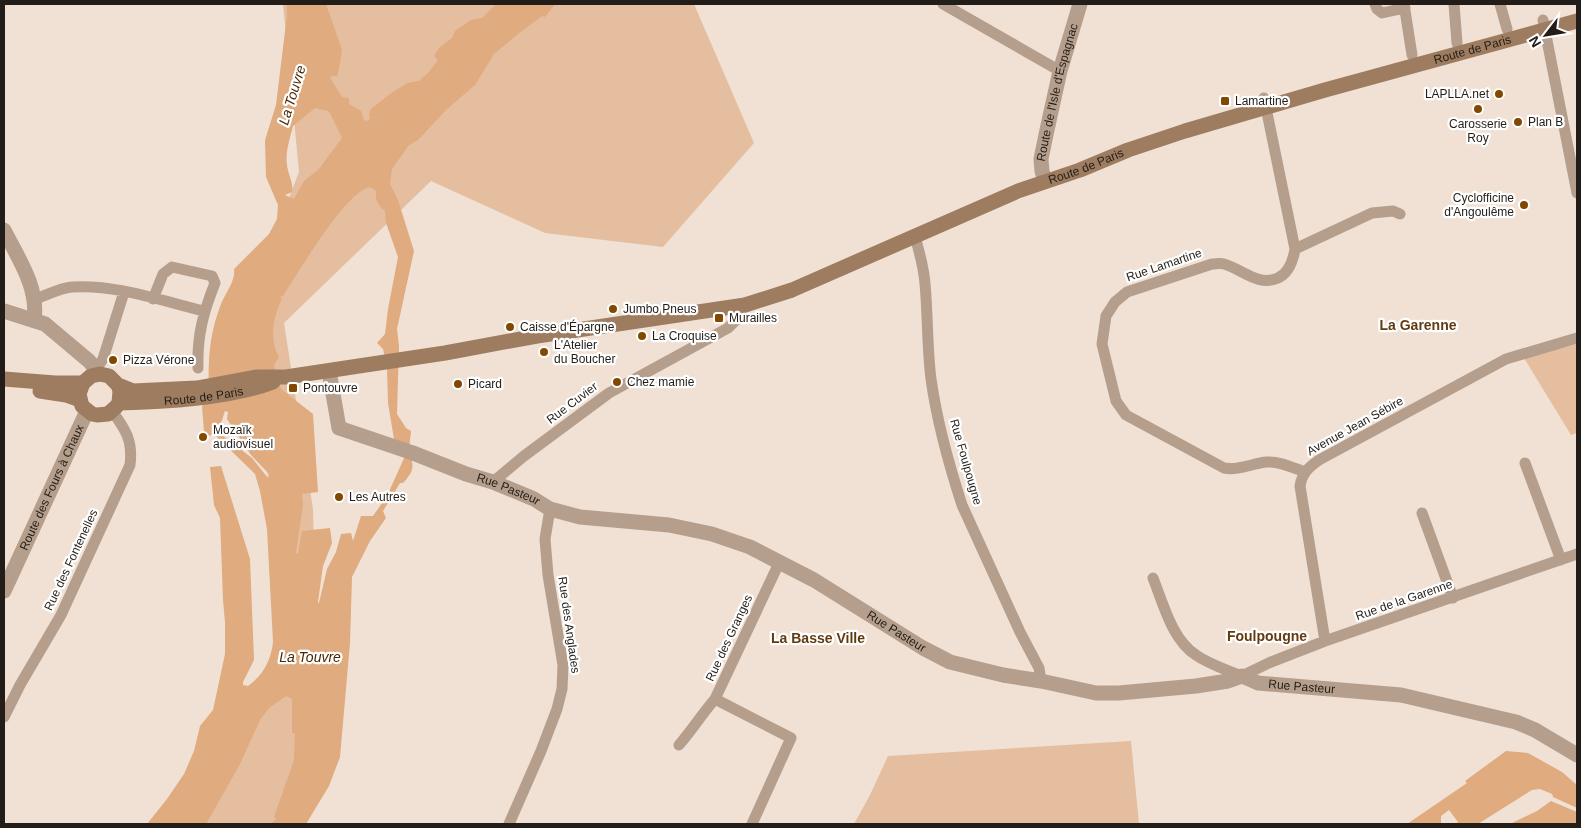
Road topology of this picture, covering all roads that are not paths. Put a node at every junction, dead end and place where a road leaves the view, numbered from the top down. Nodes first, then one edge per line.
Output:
1 (943, 4) edge
2 (1080, 4) edge
3 (1375, 4) edge
4 (1454, 4) edge
5 (1500, 4) edge
6 (1405, 6) edge
7 (1577, 10) edge
8 (1577, 21) edge
9 (1544, 25) junction
10 (1507, 29) junction
11 (1457, 43) junction
12 (1412, 55) junction
13 (1060, 71) junction
14 (1266, 103) junction
15 (1045, 181) junction
16 (1577, 193) edge
17 (1400, 214) dead end
18 (4, 230) edge
19 (915, 236) junction
20 (1295, 249) junction
21 (124, 292) junction
22 (35, 299) junction
23 (153, 299) junction
24 (745, 305) junction
25 (4, 311) edge
26 (204, 311) junction
27 (34, 320) junction
28 (1577, 338) edge
29 (198, 368) dead end
30 (99, 371) junction
31 (329, 371) junction
32 (4, 379) edge
33 (82, 383) junction
34 (118, 385) junction
35 (4, 388) edge
36 (198, 392) junction
37 (83, 406) junction
38 (116, 407) junction
39 (1525, 463) dead end
40 (1305, 472) junction
41 (493, 482) junction
42 (550, 509) junction
43 (1422, 513) dead end
44 (1577, 554) edge
45 (1561, 560) junction
46 (780, 561) junction
47 (1154, 578) dead end
48 (4, 591) edge
49 (1453, 598) junction
50 (1325, 641) junction
51 (1213, 664) junction
52 (1242, 676) junction
53 (1041, 681) junction
54 (1214, 683) junction
55 (715, 699) junction
56 (4, 716) edge
57 (679, 745) dead end
58 (1577, 755) edge
59 (509, 824) edge
60 (752, 824) edge

1 - 13 street
2 - 13 street, Route de l'Isle d'Espagnac
3 - 6 street
4 - 11 street
5 - 10 street
6 - 12 street
7 - 9 main road, Route de Paris
8 - 9 main road, Route de Paris
9 - 10 main road, Route de Paris
9 - 14 main road, Route de Paris
9 - 16 street
10 - 11 main road, Route de Paris
11 - 12 main road, Route de Paris
12 - 14 main road, Route de Paris
13 - 15 street, Route de l'Isle d'Espagnac
14 - 15 main road, Route de Paris
14 - 20 street
15 - 19 main road, Route de Paris
17 - 20 street
18 - 22 street
19 - 24 main road, Route de Paris
19 - 53 street, Rue Foulpougne
20 - 40 street, Rue Lamartine
21 - 22 street
21 - 23 street
21 - 30 street
22 - 27 street
23 - 26 street
23 - 26 street
24 - 31 main road, Route de Paris
24 - 41 street, Rue Cuvier
25 - 27 street
26 - 29 street
27 - 30 street
28 - 40 street, Avenue Jean Sébire
30 - 33 main road
30 - 34 main road
31 - 36 main road, Route de Paris
31 - 41 street, Rue Pasteur
32 - 33 main road
33 - 37 main road
34 - 36 main road
34 - 38 main road
35 - 37 main road
36 - 38 main road, Route de Paris
37 - 38 main road
37 - 48 street, Route des Fours à Chaux
38 - 56 street, Rue des Fontenelles
39 - 45 street
40 - 50 street, Avenue Jean Sébire
41 - 42 street, Rue Pasteur
42 - 46 street, Rue Pasteur
42 - 59 street, Rue des Anglades
43 - 49 street
44 - 45 street, Rue de la Garenne
45 - 49 street, Rue de la Garenne
46 - 53 street, Rue Pasteur
46 - 55 street, Rue des Granges
47 - 51 street
49 - 50 street, Rue de la Garenne
50 - 52 street, Rue de la Garenne
51 - 52 street
51 - 54 street
52 - 54 street, Rue Pasteur
52 - 58 street, Rue Pasteur
53 - 54 street, Rue Pasteur
55 - 57 street
55 - 60 street, Rue des Granges

